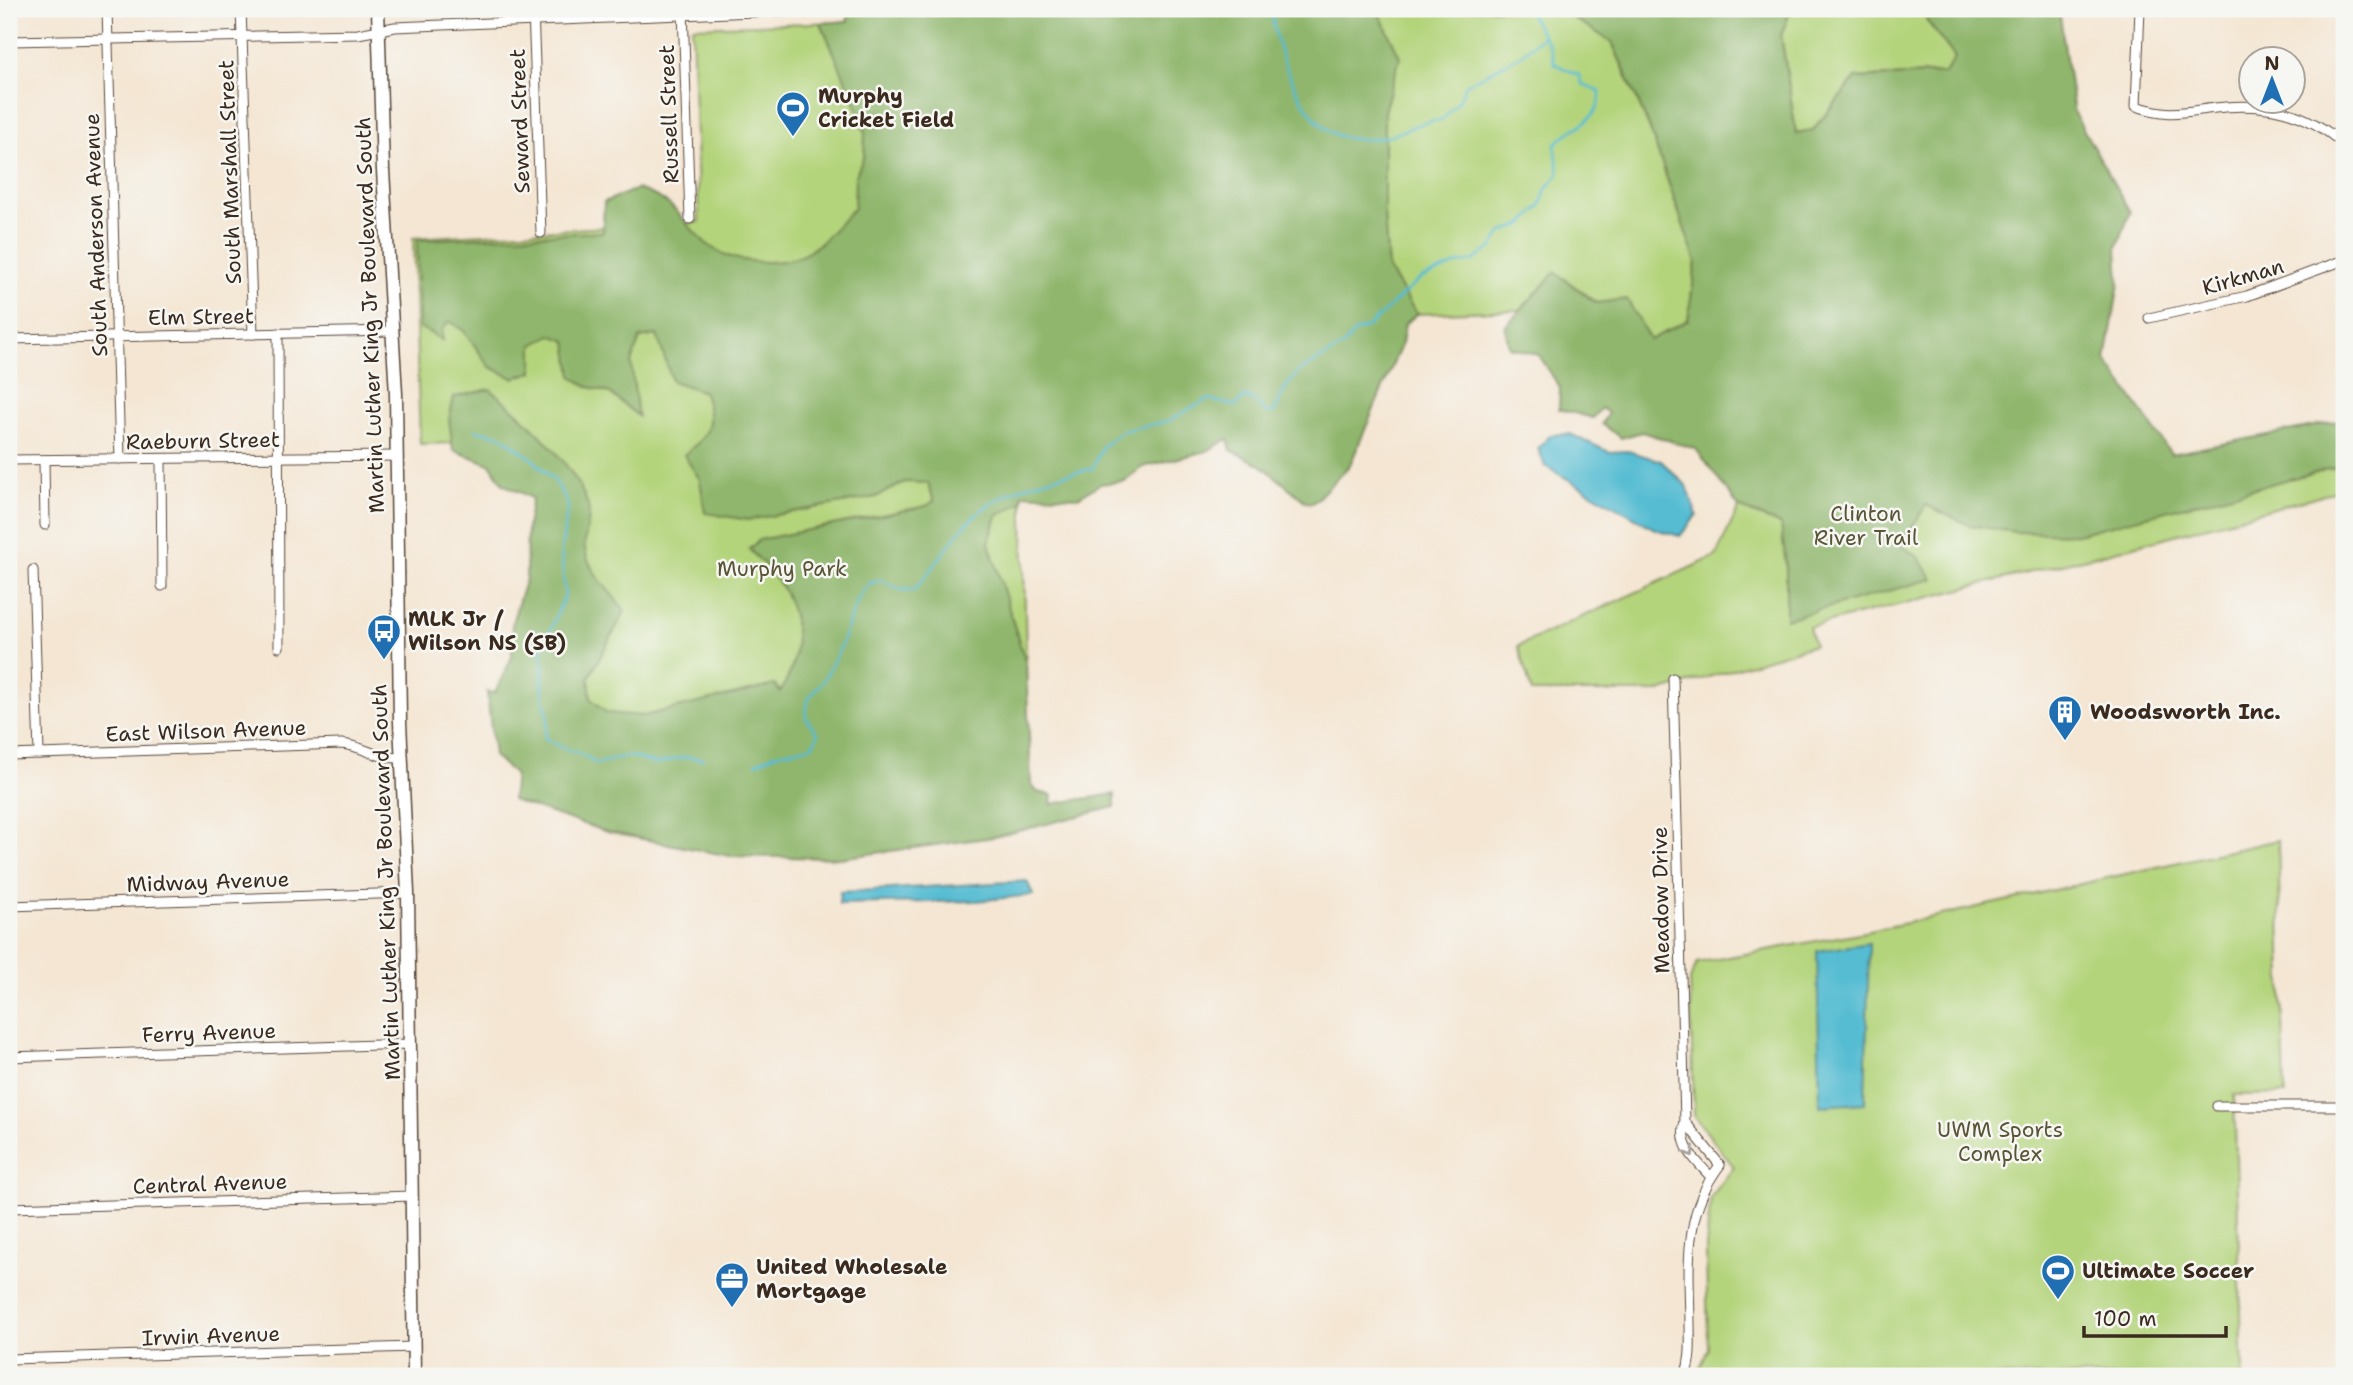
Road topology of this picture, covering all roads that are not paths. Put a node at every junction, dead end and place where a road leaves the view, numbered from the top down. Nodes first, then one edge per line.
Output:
1 (107, 9) edge
2 (242, 9) edge
3 (378, 9) edge
4 (533, 9) edge
5 (824, 9) edge
6 (2140, 9) edge
7 (683, 13) edge
8 (534, 22) junction
9 (379, 30) junction
10 (242, 36) junction
11 (108, 39) junction
12 (9, 41) edge
13 (2344, 145) edge
14 (690, 219) dead end
15 (541, 233) dead end
16 (2344, 260) edge
17 (2149, 317) dead end
18 (393, 331) junction
19 (278, 333) junction
20 (253, 334) junction
21 (117, 337) junction
22 (9, 339) edge
23 (397, 456) junction
24 (278, 458) junction
25 (120, 459) junction
26 (161, 459) junction
27 (9, 460) edge
28 (44, 460) junction
29 (45, 525) dead end
30 (33, 570) dead end
31 (162, 586) dead end
32 (279, 647) dead end
33 (1673, 678) dead end
34 (39, 754) junction
35 (9, 755) edge
36 (401, 758) junction
37 (408, 893) junction
38 (9, 906) edge
39 (410, 1044) junction
40 (9, 1057) edge
41 (2344, 1106) edge
42 (2217, 1107) dead end
43 (1685, 1122) junction
44 (1711, 1177) junction
45 (412, 1196) junction
46 (9, 1208) edge
47 (414, 1347) junction
48 (9, 1359) edge
49 (414, 1376) edge
50 (1685, 1376) edge

1 - 11 street, South Anderson Avenue
2 - 10 street, South Marshall Street
3 - 9 main road, Martin Luther King Jr Boulevard South
4 - 8 street, Seward Street
5 - 7 street
6 - 13 street
7 - 8 street
7 - 14 street, Russell Street
8 - 9 street
8 - 15 street, Seward Street
9 - 10 street
9 - 18 main road, Martin Luther King Jr Boulevard South
10 - 11 street
10 - 20 street, South Marshall Street
11 - 12 street
11 - 21 street, South Anderson Avenue
16 - 17 street, Kirkman
18 - 19 street, Elm Street
18 - 23 main road, Martin Luther King Jr Boulevard South
19 - 20 street, Elm Street
19 - 24 street
20 - 21 street, Elm Street
21 - 22 street, Elm Street
21 - 25 street, South Anderson Avenue
23 - 24 street, Raeburn Street
23 - 36 main road, Martin Luther King Jr Boulevard South
24 - 26 street, Raeburn Street
24 - 32 street
25 - 26 street, Raeburn Street
25 - 28 street, Raeburn Street
26 - 31 street
27 - 28 street, Raeburn Street
28 - 29 street
30 - 34 street
33 - 43 street, Meadow Drive
34 - 35 street, East Wilson Avenue
34 - 36 street, East Wilson Avenue
36 - 37 main road, Martin Luther King Jr Boulevard South
37 - 38 street, Midway Avenue
37 - 39 main road, Martin Luther King Jr Boulevard South
39 - 40 street, Ferry Avenue
39 - 45 main road, Martin Luther King Jr Boulevard South
41 - 42 street
43 -> 44 street, Meadow Drive
43 - 44 street
44 - 50 street
45 - 46 street, Central Avenue
45 - 47 main road, Martin Luther King Jr Boulevard South
47 - 48 street, Irwin Avenue
47 - 49 main road, Martin Luther King Jr Boulevard South

